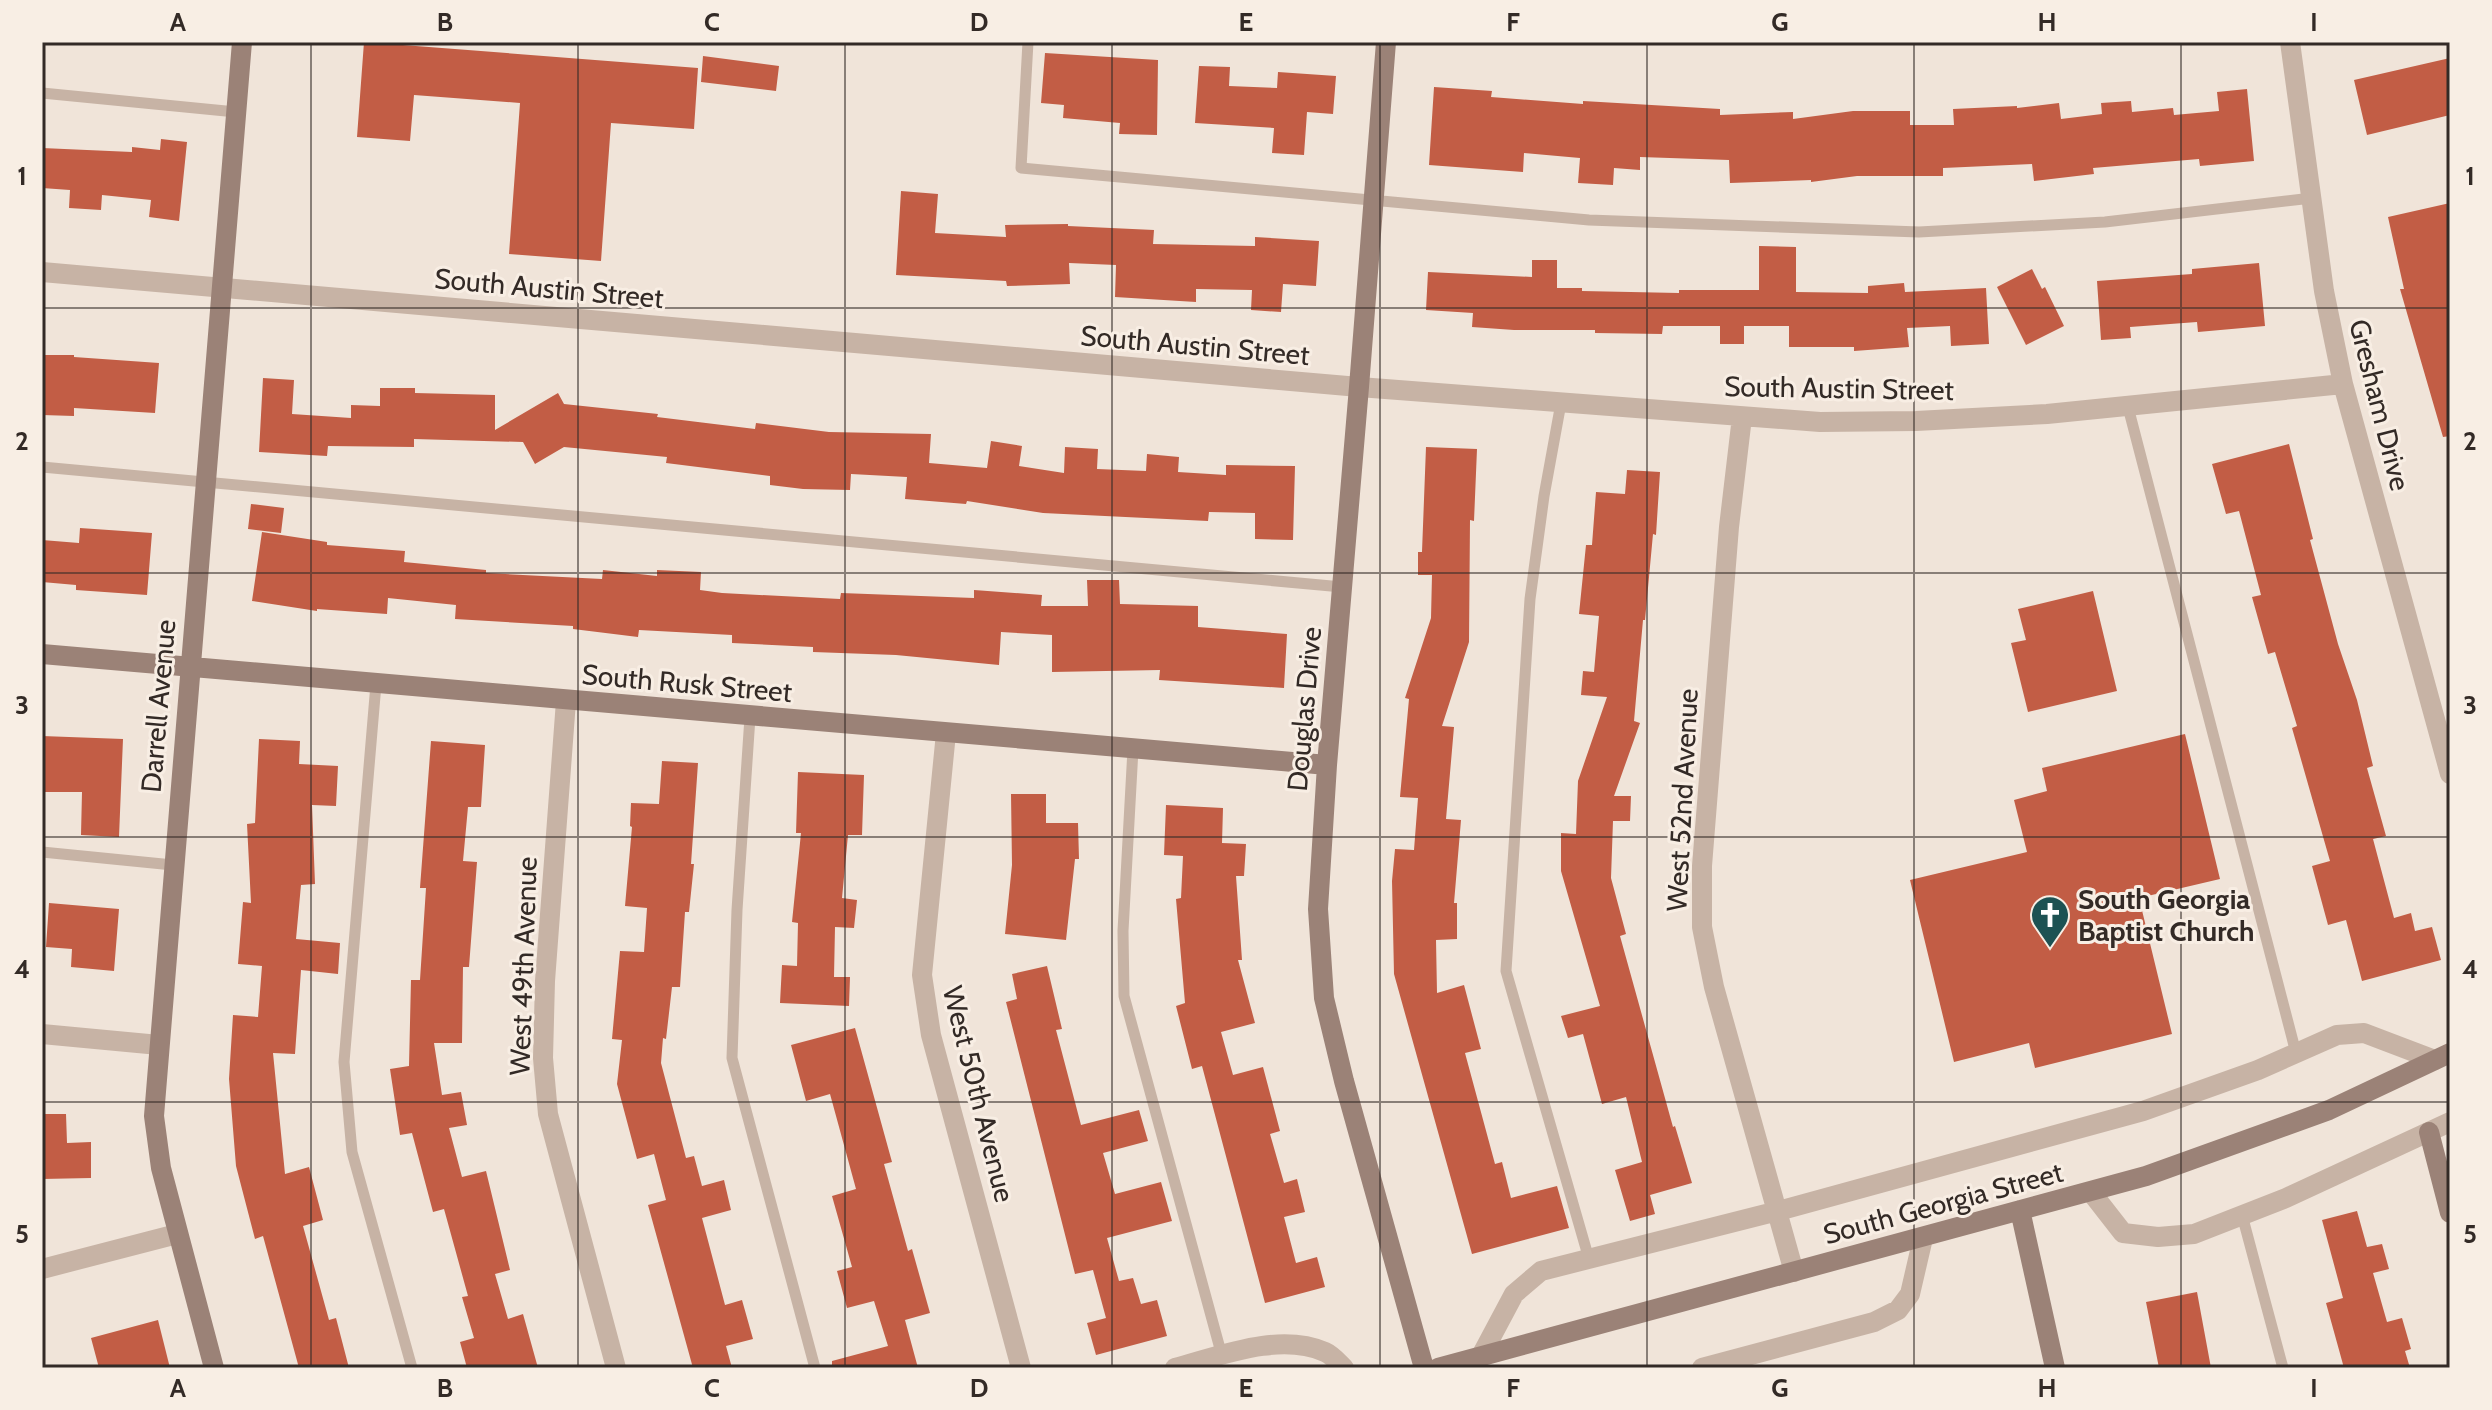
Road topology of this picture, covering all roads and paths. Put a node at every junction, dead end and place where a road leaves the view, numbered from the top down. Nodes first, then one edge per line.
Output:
1 (242, 42) edge
2 (1028, 42) edge
3 (1386, 42) edge
4 (2290, 42) edge
5 (42, 93) edge
6 (236, 112) junction
7 (2312, 198) junction
8 (1374, 202) junction
9 (42, 272) edge
10 (222, 287) junction
11 (2343, 384) junction
12 (1359, 387) junction
13 (1561, 403) junction
14 (2128, 407) junction
15 (1742, 417) junction
16 (42, 467) edge
17 (205, 481) junction
18 (1342, 587) junction
19 (42, 654) edge
20 (189, 666) junction
21 (376, 684) junction
22 (566, 701) junction
23 (750, 717) junction
24 (946, 733) junction
25 (1133, 749) junction
26 (1327, 765) junction
27 (2450, 774) edge
28 (42, 852) edge
29 (173, 865) junction
30 (42, 1034) edge
31 (159, 1045) junction
32 (2296, 1053) junction
33 (2443, 1057) edge
34 (2450, 1122) edge
35 (2429, 1132) junction
36 (2091, 1192) junction
37 (2020, 1210) junction
38 (1778, 1211) junction
39 (2450, 1213) edge
40 (2242, 1215) junction
41 (177, 1234) junction
42 (1923, 1238) junction
43 (1589, 1259) junction
44 (42, 1269) edge
45 (1794, 1272) junction
46 (1222, 1356) junction
47 (1481, 1356) junction
48 (214, 1368) edge
49 (412, 1368) edge
50 (616, 1368) edge
51 (815, 1368) edge
52 (1021, 1368) edge
53 (1175, 1368) edge
54 (1344, 1368) edge
55 (1424, 1368) edge
56 (1438, 1368) edge
57 (1702, 1368) edge
58 (2055, 1368) edge
59 (2283, 1368) edge

1 - 6 street, Darrell Avenue
2 - 8 lane
3 - 8 street, Douglas Drive
4 - 7 street, Gresham Drive
5 - 6 lane
6 - 10 street, Darrell Avenue
7 - 8 lane
7 - 11 street, Gresham Drive
8 - 12 street, Douglas Drive
9 - 10 street, South Austin Street
10 - 12 street, South Austin Street
10 - 17 street, Darrell Avenue
11 - 14 street, South Austin Street
11 - 27 street, Gresham Drive
12 - 13 street, South Austin Street
12 - 18 street, Douglas Drive
13 - 15 street, South Austin Street
13 - 43 lane
14 - 15 street, South Austin Street
14 - 32 lane
15 - 38 street, West 52nd Avenue
16 - 17 lane
17 - 18 lane
17 - 20 street, Darrell Avenue
18 - 26 street, Douglas Drive
19 - 20 street, South Rusk Street
20 - 21 street, South Rusk Street
20 - 29 street, Darrell Avenue
21 - 22 street, South Rusk Street
21 - 49 lane
22 - 23 street, South Rusk Street
22 - 50 street, West 49th Avenue
23 - 24 street, South Rusk Street
23 - 51 lane
24 - 25 street, South Rusk Street
24 - 52 street, West 50th Avenue
25 - 26 street, South Rusk Street
25 - 46 lane
26 - 55 street, Douglas Drive
28 - 29 lane
29 - 31 street, Darrell Avenue
30 - 31 street
31 - 41 street, Darrell Avenue
32 - 33 street
32 - 38 street
33 - 36 street, South Georgia Street
34 - 35 street
35 - 39 street
35 - 40 street
36 - 37 street, South Georgia Street
36 - 40 street
37 - 42 street, South Georgia Street
37 - 58 street
38 - 43 street
38 - 45 street, West 52nd Avenue
40 - 59 lane
41 - 44 street
41 - 48 street, Darrell Avenue
42 - 45 street, South Georgia Street
42 - 57 street
43 - 47 street
45 - 47 street, South Georgia Street
46 - 53 street
46 - 54 street
47 - 56 street, South Georgia Street

